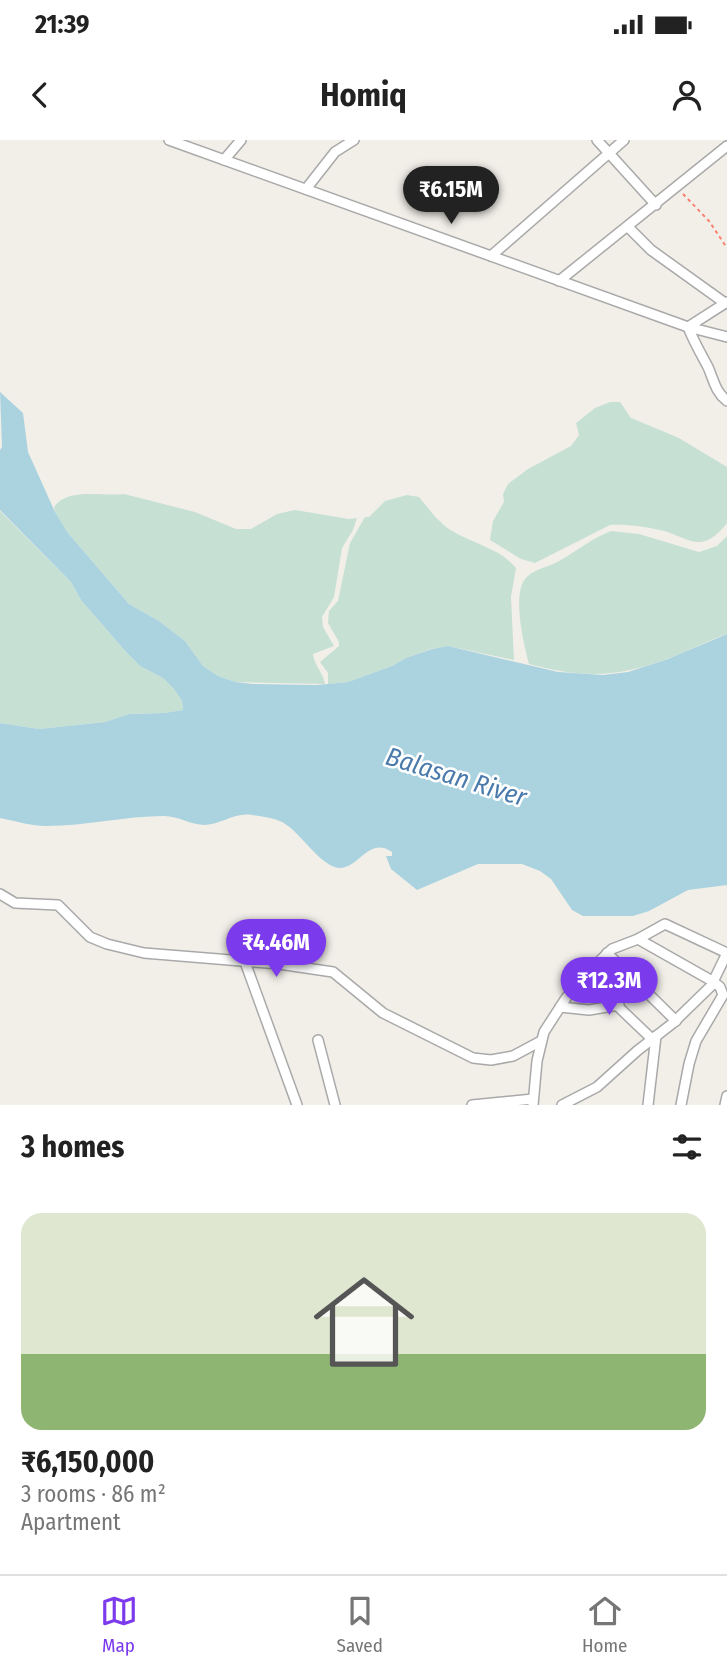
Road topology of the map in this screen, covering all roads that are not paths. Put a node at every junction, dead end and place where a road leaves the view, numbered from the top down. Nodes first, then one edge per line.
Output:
1 (169, 140) edge
2 (241, 140) edge
3 (354, 140) edge
4 (597, 140) edge
5 (624, 140) edge
6 (727, 146) edge
7 (609, 152) junction
8 (224, 160) junction
9 (306, 189) junction
10 (656, 205) junction
11 (628, 227) junction
12 (491, 256) junction
13 (559, 281) junction
14 (726, 303) edge
15 (688, 327) junction
16 (727, 337) edge
17 (727, 401) edge
18 (0, 894) edge
19 (638, 939) junction
20 (607, 953) junction
21 (245, 962) junction
22 (585, 975) junction
23 (714, 982) junction
24 (618, 1006) junction
25 (560, 1007) junction
26 (676, 1021) junction
27 (654, 1038) junction
28 (318, 1040) dead end
29 (541, 1041) junction
30 (727, 1096) edge
31 (533, 1102) edge
32 (297, 1105) edge
33 (335, 1105) edge
34 (472, 1105) edge
35 (562, 1105) edge
36 (648, 1105) edge
37 (681, 1105) edge
38 (725, 1105) edge

1 - 8 street
2 - 8 street
3 - 9 street
4 - 7 street
5 - 7 street
6 - 10 street
7 - 10 street
7 - 12 street
8 - 9 street
9 - 12 street
10 - 11 street
11 - 13 street
11 - 14 street
12 - 13 street
13 - 15 street
14 - 15 street
15 - 16 street
15 - 17 street
18 - 21 street
19 - 20 street
19 - 23 street
19 - 23 street
20 - 22 street
20 - 26 street
21 - 29 street
21 - 32 street
22 - 24 street
22 - 25 street
23 - 26 street
23 - 37 street
24 - 25 street
24 - 27 street
25 - 29 street
26 - 27 street
27 - 35 street
27 - 36 street
28 - 33 street
29 - 31 street
30 - 38 street
31 - 34 street

